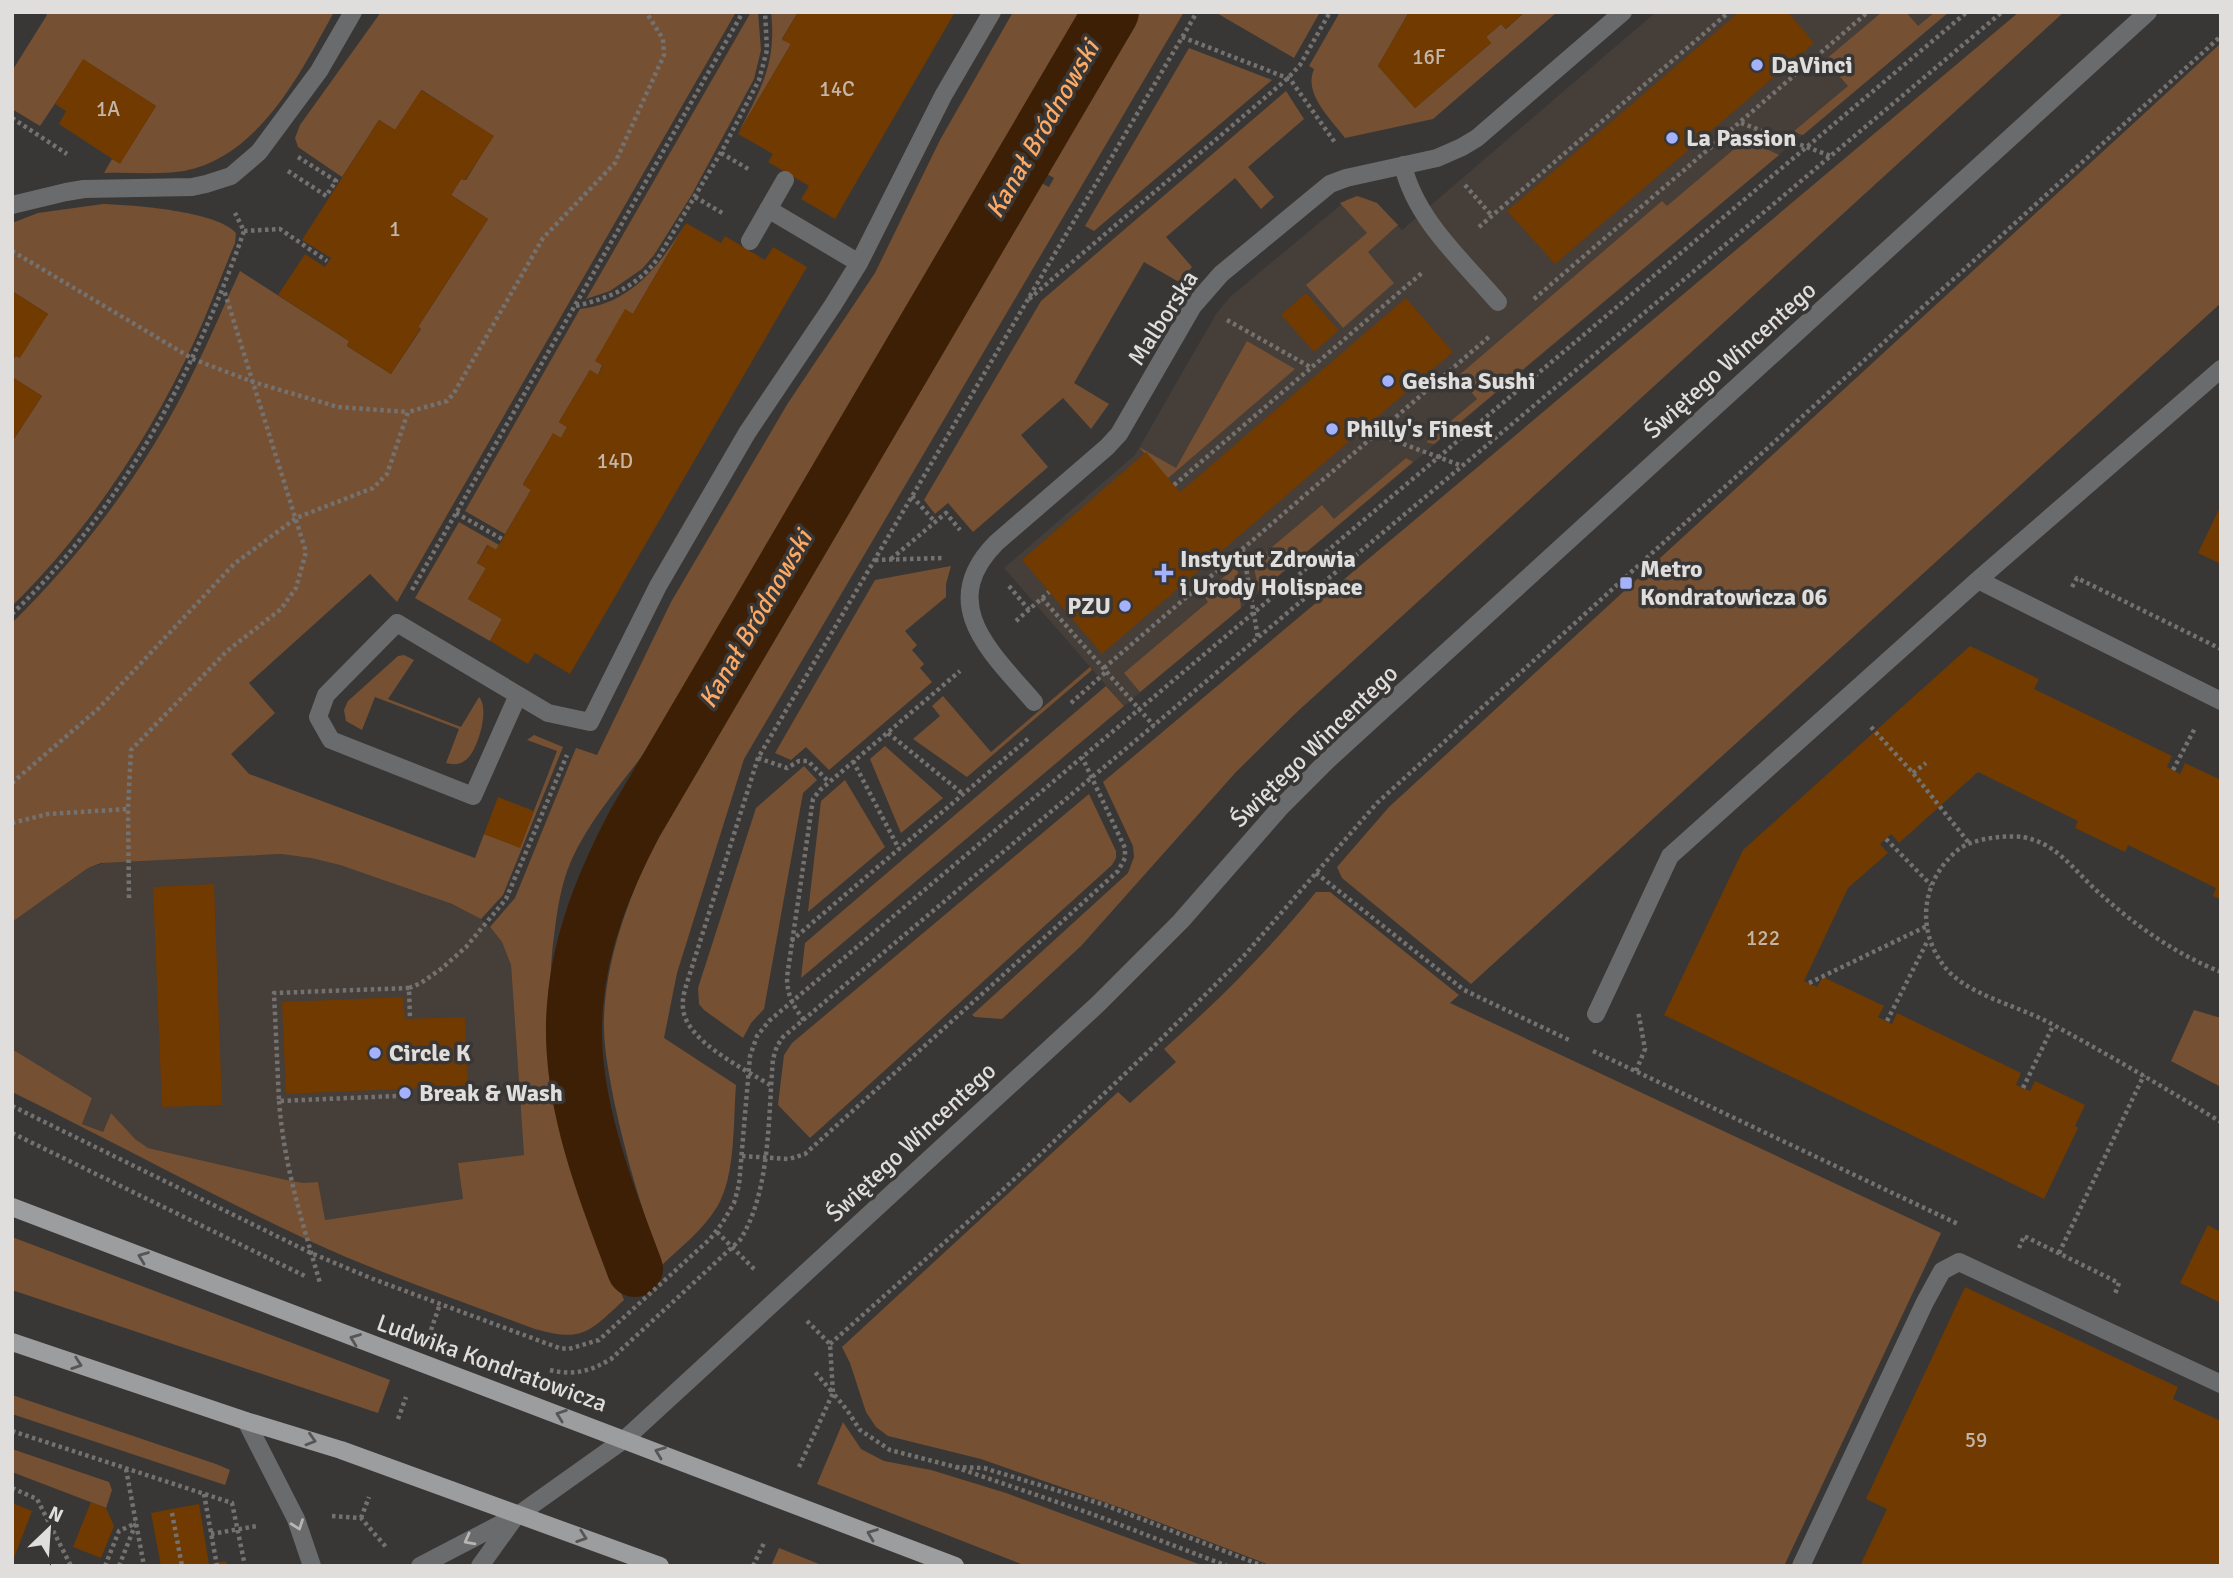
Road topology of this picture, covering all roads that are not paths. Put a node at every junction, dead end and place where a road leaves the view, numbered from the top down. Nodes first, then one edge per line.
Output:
1 (353, 12) edge
2 (992, 12) edge
3 (1623, 12) edge
4 (2148, 12) edge
5 (1404, 165) junction
6 (785, 180) dead end
7 (12, 205) edge
8 (768, 209) junction
9 (750, 241) dead end
10 (859, 263) junction
11 (1499, 302) dead end
12 (2221, 369) edge
13 (1978, 580) junction
14 (518, 695) junction
15 (2221, 701) edge
16 (1034, 702) dead end
17 (1596, 1014) dead end
18 (12, 1208) edge
19 (12, 1342) edge
20 (2221, 1384) edge
21 (246, 1421) junction
22 (625, 1439) junction
23 (517, 1514) junction
24 (312, 1566) edge
25 (420, 1566) edge
26 (480, 1566) edge
27 (660, 1566) edge
28 (955, 1566) edge
29 (1801, 1566) edge

1 - 7 street
2 - 10 street
3 - 5 street, Malborska
4 - 22 street, Świętego Wincentego
5 - 11 street
5 - 16 street, Malborska
6 - 8 street
8 - 9 street
8 - 10 street
10 - 14 street
12 - 13 street
13 - 15 street
13 - 17 street
14 - 14 street
22 -> 18 main road, Ludwika Kondratowicza
19 -> 21 main road
20 - 29 street
21 -> 23 main road
21 -> 24 street
22 - 23 street, Świętego Wincentego
28 -> 22 main road, Ludwika Kondratowicza
23 -> 25 street, Świętego Wincentego
23 - 26 street, Świętego Wincentego
23 -> 27 main road

